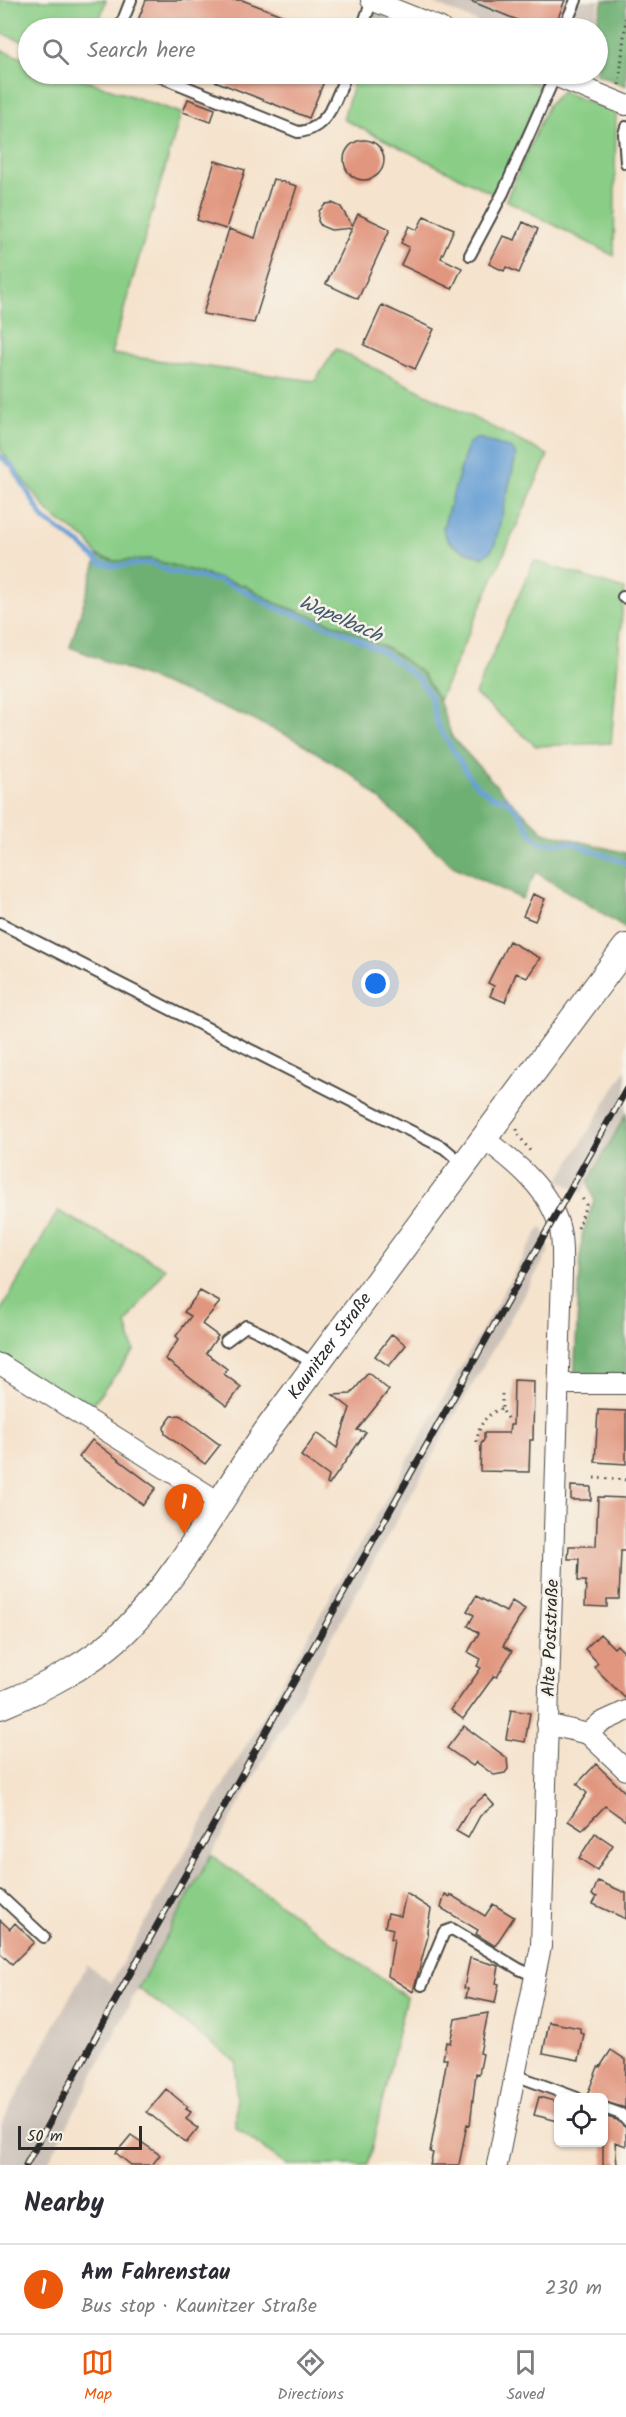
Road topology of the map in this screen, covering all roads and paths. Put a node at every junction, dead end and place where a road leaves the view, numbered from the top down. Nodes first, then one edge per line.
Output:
1 (130, 0) edge
2 (372, 0) edge
3 (576, 0) edge
4 (124, 18) edge
5 (366, 18) edge
6 (416, 18) edge
7 (568, 18) edge
8 (626, 18) edge
9 (179, 84) edge
10 (342, 84) edge
11 (548, 84) edge
12 (574, 84) edge
13 (622, 103) edge
14 (626, 128) edge
15 (626, 163) edge
16 (470, 255) dead end
17 (0, 923) edge
18 (626, 947) edge
19 (483, 1138) junction
20 (463, 1164) junction
21 (582, 1198) dead end
22 (575, 1238) dead end
23 (226, 1341) dead end
24 (0, 1364) edge
25 (316, 1364) junction
26 (559, 1384) junction
27 (626, 1384) edge
28 (502, 1394) dead end
29 (502, 1409) junction
30 (509, 1422) dead end
31 (477, 1442) dead end
32 (594, 1478) dead end
33 (626, 1480) edge
34 (219, 1502) junction
35 (0, 1706) edge
36 (626, 1711) edge
37 (547, 1724) junction
38 (588, 1734) junction
39 (626, 1770) edge
40 (0, 1896) edge
41 (44, 1937) dead end
42 (535, 1976) junction
43 (422, 1985) dead end
44 (515, 2075) junction
45 (566, 2093) edge
46 (608, 2110) edge
47 (626, 2120) edge
48 (497, 2165) edge

1 - 4 lane
2 - 5 lane
2 - 6 street
3 - 7 lane
8 - 13 path
9 - 10 lane
11 - 16 lane
12 - 13 street
14 - 15 lane
17 - 20 lane
18 - 19 street, Kaunitzer Straße
19 - 20 street, Kaunitzer Straße
19 - 26 street, Alte Poststraße
20 - 25 street, Kaunitzer Straße
21 - 22 path
23 - 25 lane
24 - 34 street
25 - 34 street, Kaunitzer Straße
26 - 27 street
26 - 37 street, Alte Poststraße
28 - 29 path
29 - 30 path
29 - 31 path
32 - 33 path
34 - 35 street, Kaunitzer Straße
36 - 38 street
37 - 38 street
37 - 42 street, Alte Poststraße
38 - 39 street
40 - 41 lane
42 - 43 lane
42 - 44 street, Alte Poststraße
44 - 45 lane
44 - 48 street, Alte Poststraße
46 - 47 lane

